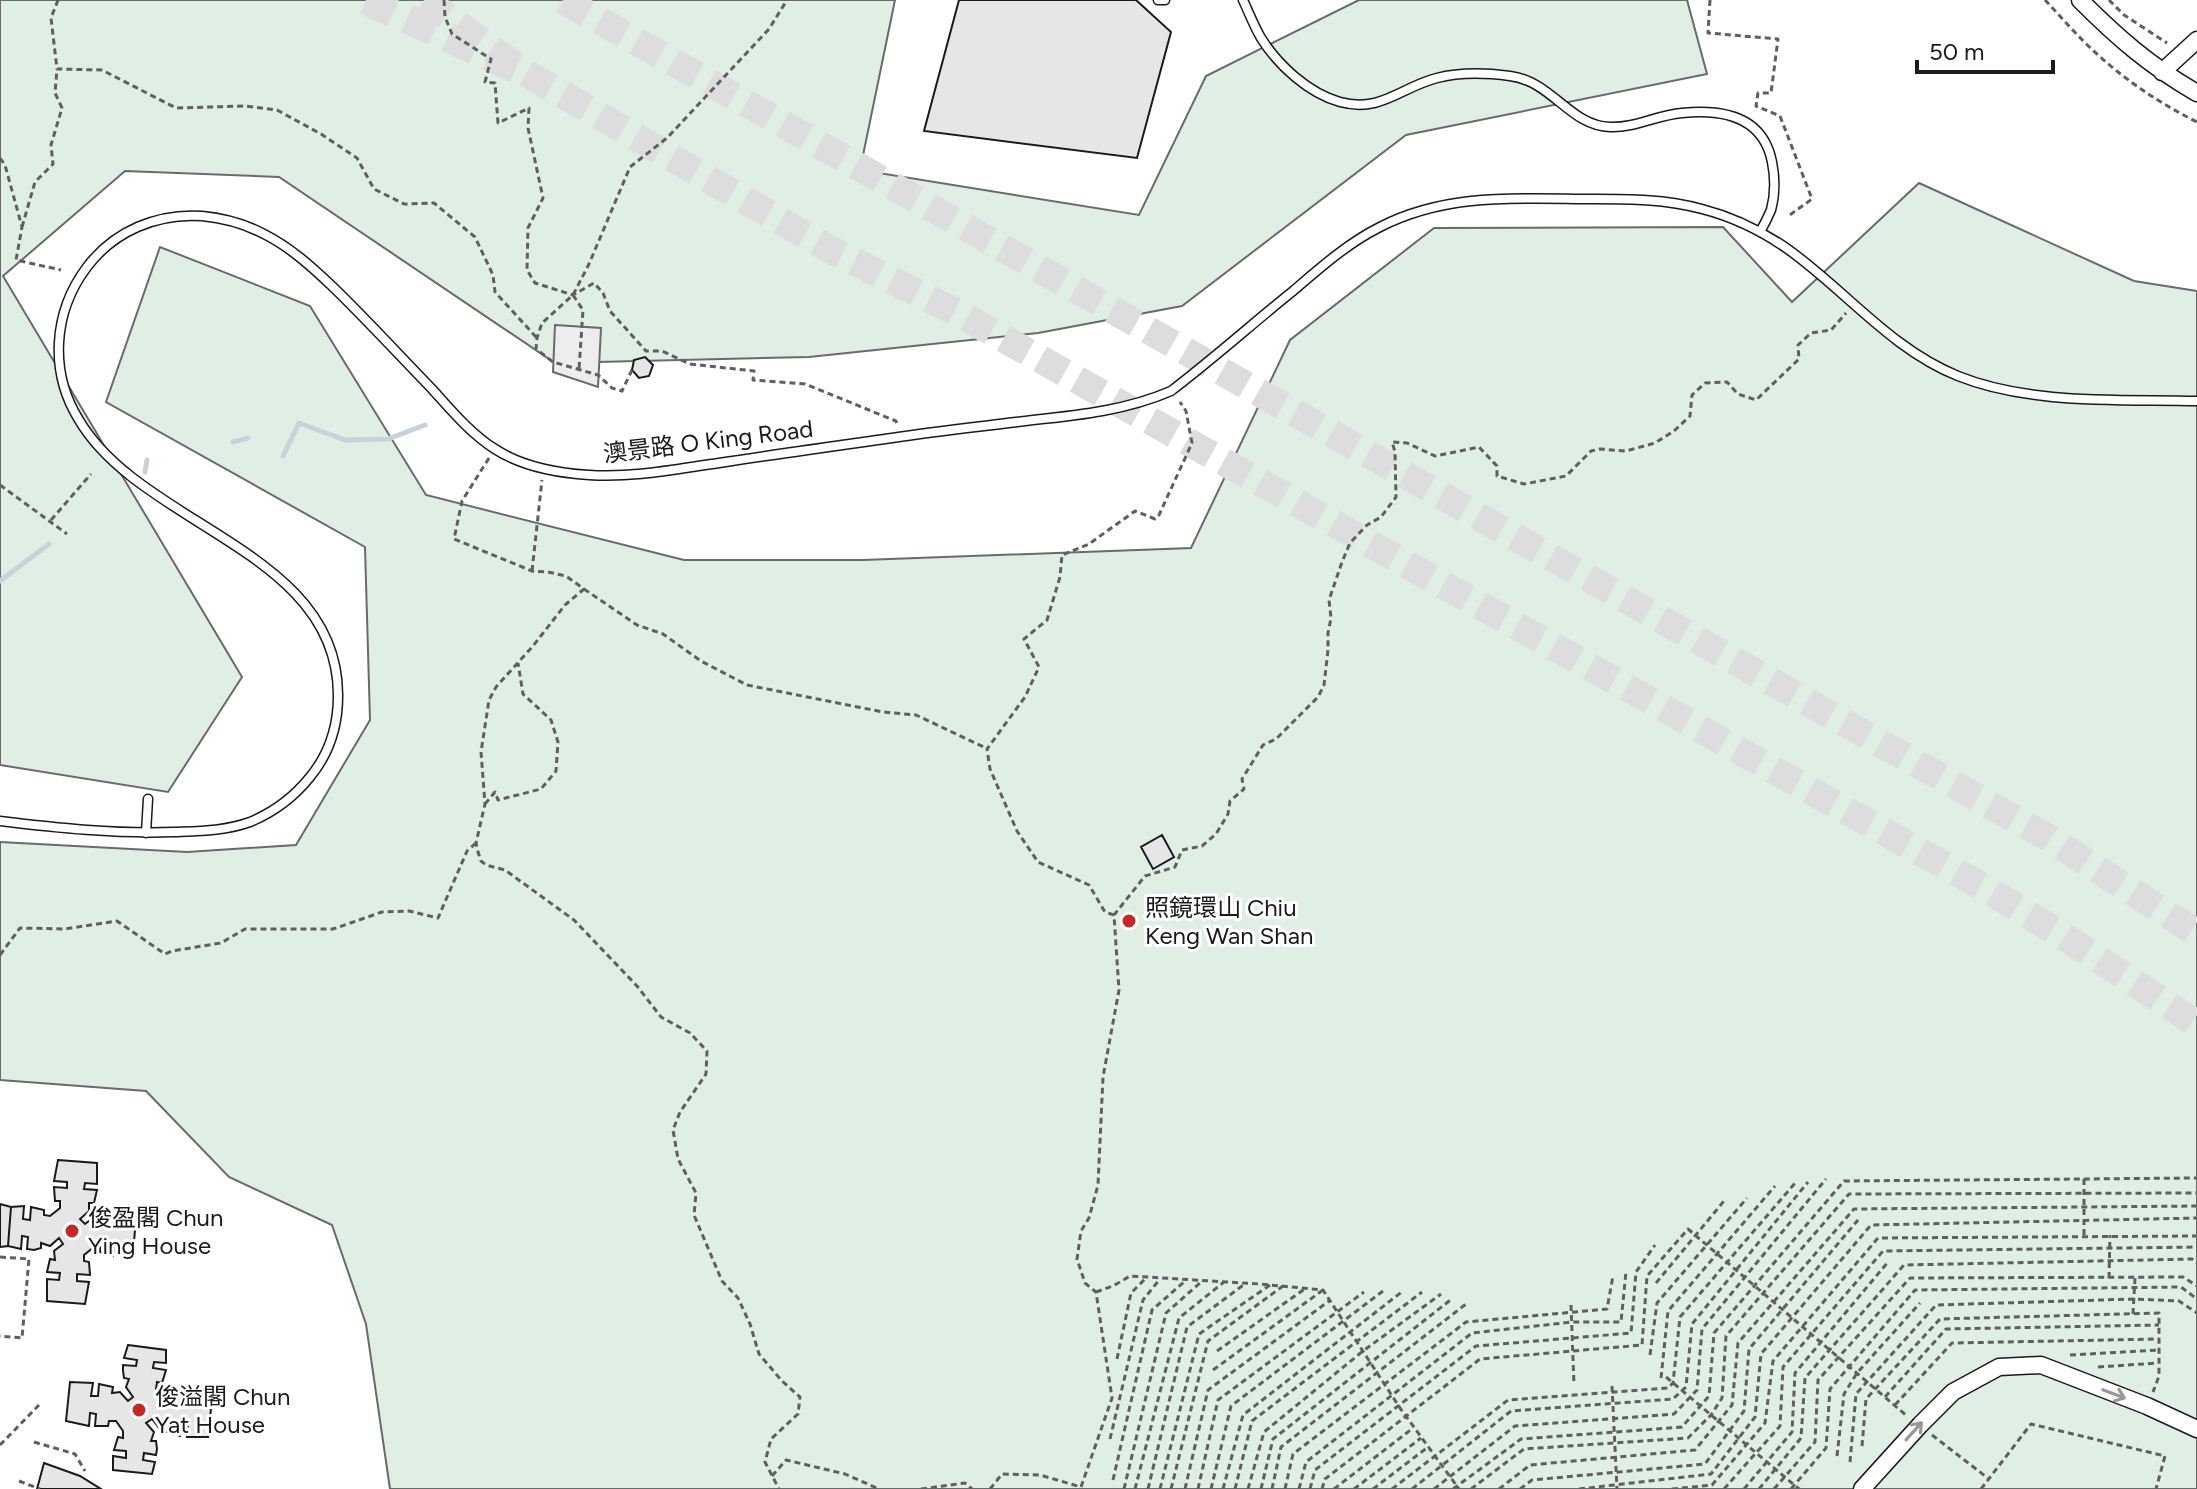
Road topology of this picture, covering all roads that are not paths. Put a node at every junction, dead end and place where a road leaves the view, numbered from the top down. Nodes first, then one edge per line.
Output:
1 (1158, 0) edge
2 (1165, 0) edge
3 (1243, 0) edge
4 (2080, 0) edge
5 (2197, 40) edge
6 (2162, 72) junction
7 (2197, 93) edge
8 (1760, 232) junction
9 (2197, 401) edge
10 (148, 799) dead end
11 (0, 821) edge
12 (146, 833) junction
13 (2197, 1429) edge
14 (1862, 1489) edge

1 - 2 lane
3 - 8 lane
4 - 6 street
5 - 6 street
6 - 7 street
8 - 9 lane, 澳景路 O King Road
8 - 12 lane, 澳景路 O King Road
10 - 12 lane
11 - 12 lane, 澳景路 O King Road
14 -> 13 street

